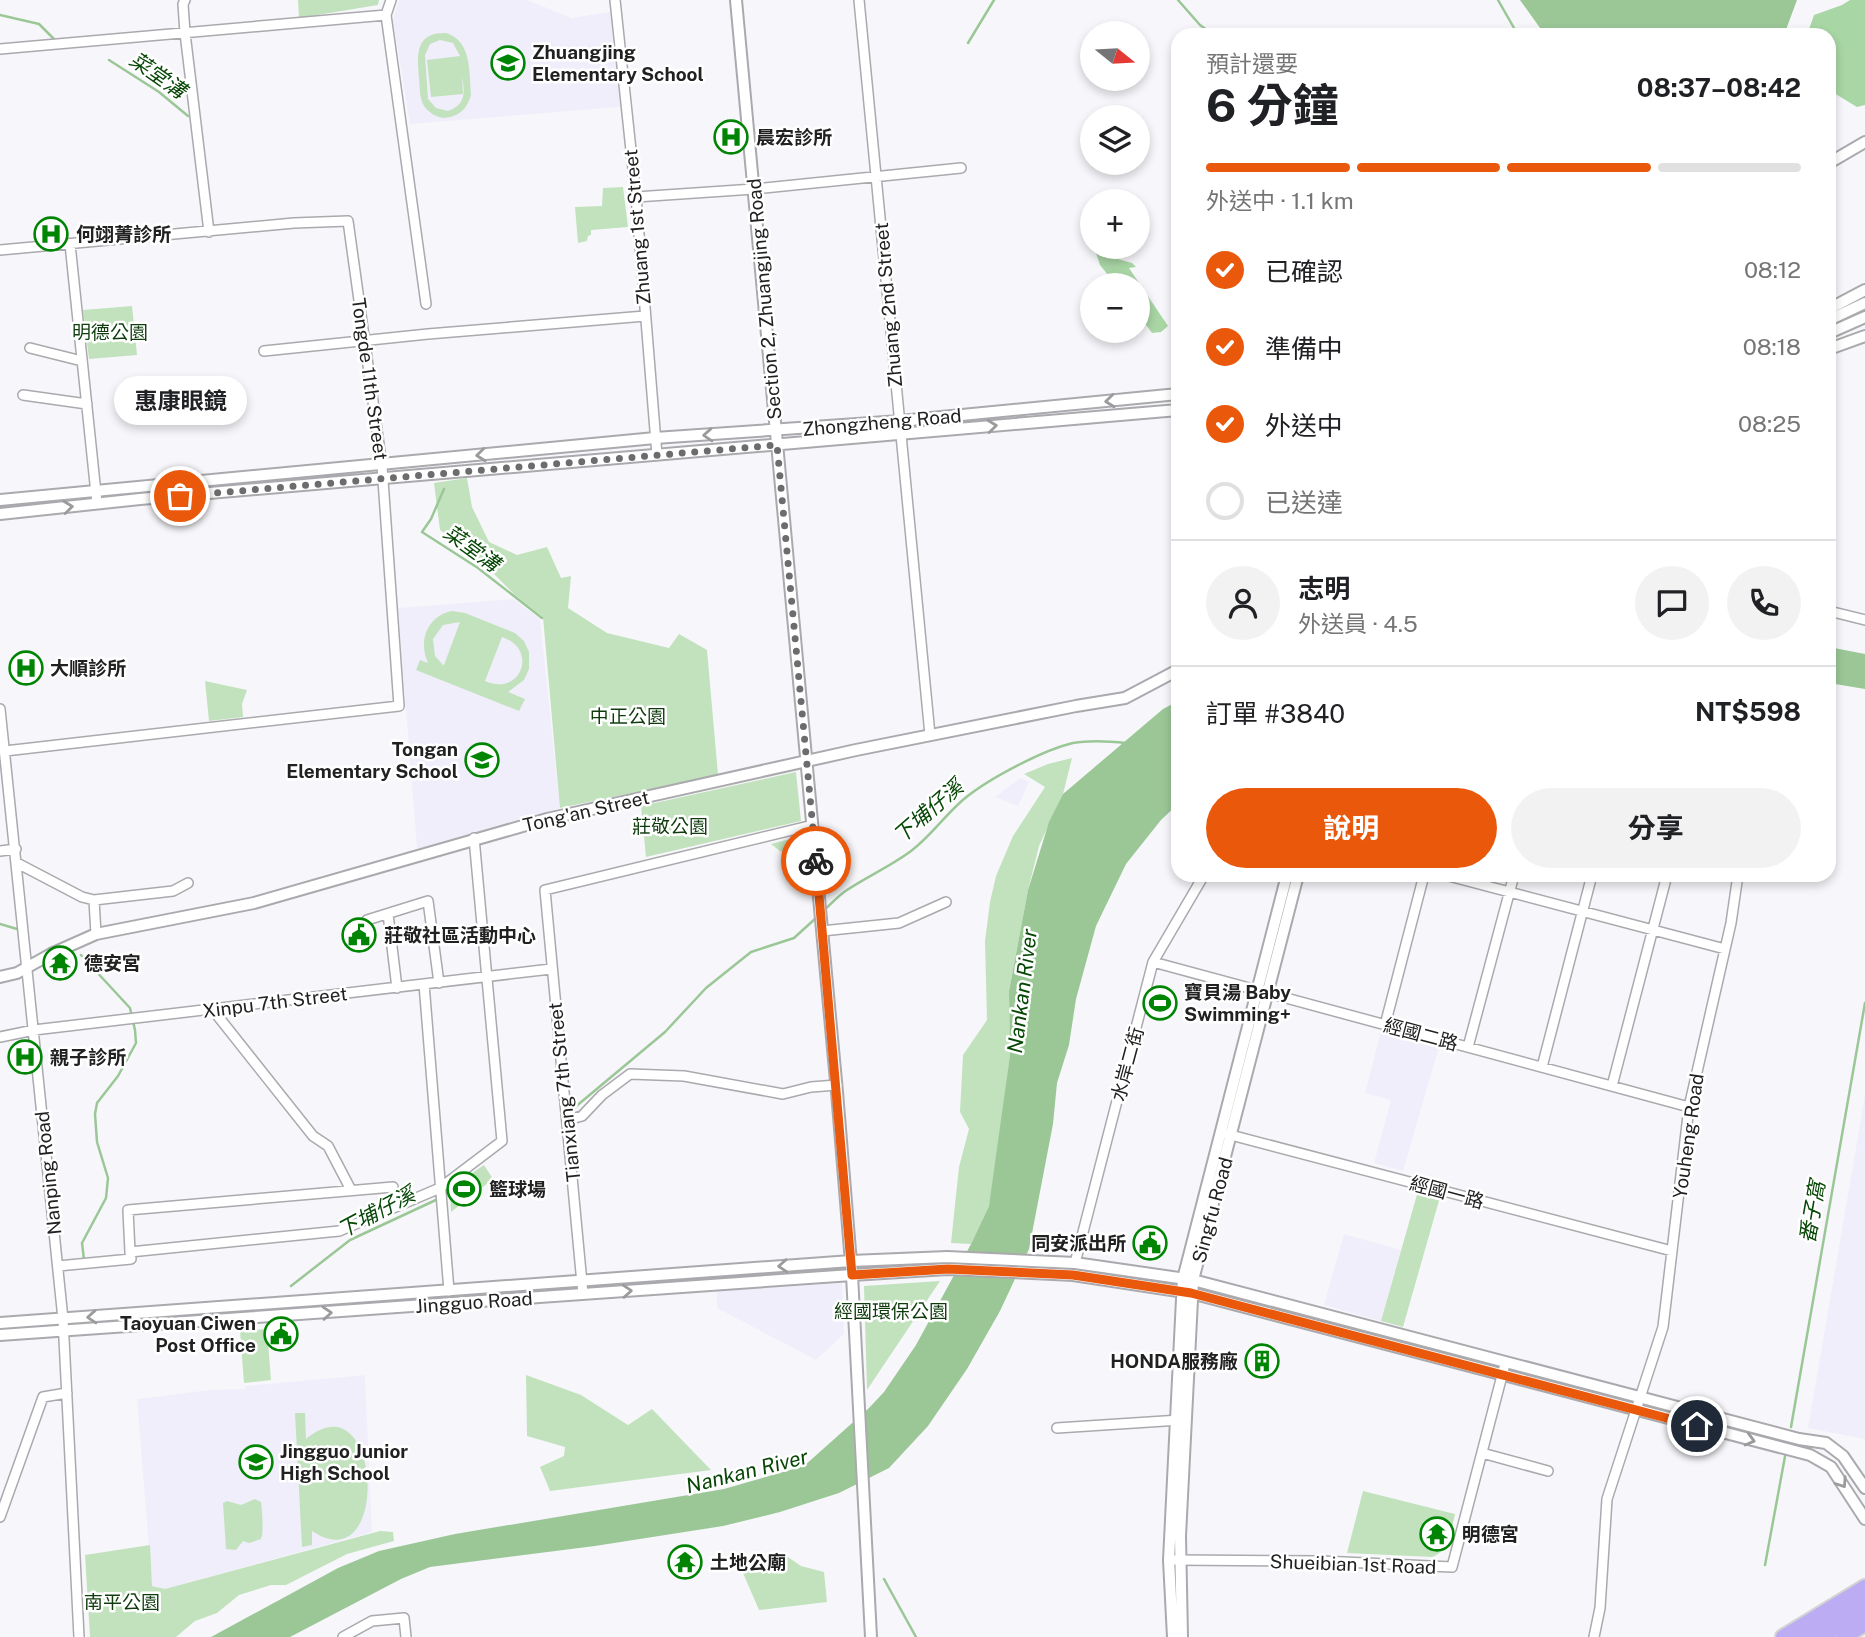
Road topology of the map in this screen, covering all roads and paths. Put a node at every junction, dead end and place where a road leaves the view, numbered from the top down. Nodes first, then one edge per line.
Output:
1 (185, 0) edge
2 (391, 0) edge
3 (615, 0) edge
4 (736, 0) edge
5 (859, 0) edge
6 (386, 15) junction
7 (186, 33) junction
8 (0, 49) edge
9 (1865, 142) edge
10 (1836, 159) edge
11 (961, 168) dead end
12 (876, 177) junction
13 (754, 189) junction
14 (636, 197) junction
15 (209, 232) junction
16 (71, 244) junction
17 (0, 250) edge
18 (1865, 290) edge
19 (426, 304) dead end
20 (1836, 305) edge
21 (1862, 311) edge
22 (645, 316) junction
23 (1836, 318) edge
24 (1836, 328) edge
25 (1865, 336) edge
26 (363, 340) junction
27 (1836, 346) edge
28 (30, 348) dead end
29 (264, 351) dead end
30 (82, 361) junction
31 (1171, 395) edge
32 (23, 396) dead end
33 (87, 404) junction
34 (1171, 411) edge
35 (900, 421) junction
36 (776, 430) junction
37 (901, 434) junction
38 (655, 438) junction
39 (777, 445) junction
40 (657, 455) junction
41 (382, 466) junction
42 (382, 479) junction
43 (96, 490) junction
44 (0, 500) edge
45 (97, 503) junction
46 (0, 514) edge
47 (1836, 613) edge
48 (1865, 620) edge
49 (1171, 674) edge
50 (0, 709) edge
51 (930, 735) junction
52 (5, 751) junction
53 (808, 761) junction
54 (813, 825) junction
55 (474, 838) junction
56 (16, 849) junction
57 (0, 851) edge
58 (17, 863) junction
59 (1200, 882) edge
60 (1286, 882) edge
61 (1296, 882) edge
62 (1422, 882) edge
63 (1471, 882) edge
64 (1512, 882) edge
65 (1590, 882) edge
66 (1665, 882) edge
67 (1737, 882) edge
68 (188, 883) dead end
69 (1509, 892) junction
70 (94, 900) junction
71 (946, 902) dead end
72 (1583, 911) junction
73 (388, 914) junction
74 (367, 920) dead end
75 (822, 927) junction
76 (1653, 930) junction
77 (96, 934) junction
78 (1725, 949) junction
79 (1153, 962) junction
80 (27, 968) junction
81 (551, 969) junction
82 (0, 977) edge
83 (487, 977) junction
84 (439, 982) junction
85 (424, 984) junction
86 (397, 988) junction
87 (1263, 992) junction
88 (213, 1010) junction
89 (1385, 1025) junction
90 (34, 1030) junction
91 (0, 1037) edge
92 (1468, 1047) junction
93 (1542, 1067) junction
94 (836, 1085) junction
95 (1612, 1086) junction
96 (1689, 1107) junction
97 (566, 1115) junction
98 (1226, 1133) junction
99 (393, 1187) dead end
100 (351, 1190) junction
101 (440, 1190) junction
102 (1672, 1251) junction
103 (130, 1252) junction
104 (851, 1261) junction
105 (948, 1263) junction
106 (1075, 1263) junction
107 (58, 1266) junction
108 (852, 1275) junction
109 (1188, 1280) junction
110 (582, 1281) junction
111 (449, 1291) junction
112 (1186, 1292) junction
113 (583, 1294) junction
114 (63, 1319) junction
115 (0, 1324) edge
116 (63, 1332) junction
117 (0, 1335) edge
118 (1506, 1363) junction
119 (1503, 1375) junction
120 (66, 1393) junction
121 (1640, 1398) junction
122 (1636, 1410) junction
123 (1180, 1420) junction
124 (1057, 1428) dead end
125 (1482, 1453) junction
126 (1548, 1471) dead end
127 (1865, 1488) edge
128 (0, 1517) edge
129 (1865, 1519) edge
130 (1175, 1560) junction
131 (1865, 1587) edge
132 (1865, 1600) edge
133 (1865, 1611) edge
134 (1865, 1624) edge
135 (79, 1637) edge
136 (343, 1637) edge
137 (406, 1637) edge
138 (871, 1637) edge
139 (1173, 1637) edge
140 (1182, 1637) edge
141 (1594, 1637) edge
142 (1783, 1637) edge
143 (1802, 1637) edge
144 (1822, 1637) edge
145 (1844, 1637) edge

1 - 7 street
2 - 6 street
3 - 14 street, Zhuang 1st Street
4 - 13 street, Section 2, Zhuangjing Road
5 - 12 street, Zhuang 2nd Street
6 - 7 street
6 - 19 street
7 - 8 street
7 - 15 street
9 - 10 street
11 - 12 street
12 - 13 street
12 - 35 street, Zhuang 2nd Street
13 - 14 street
13 - 36 street, Section 2, Zhuangjing Road
14 - 22 street, Zhuang 1st Street
15 - 16 street
15 - 26 street, Tongde 11th Street
16 - 17 street
16 - 30 street
18 - 20 street
21 - 23 street
21 - 24 street
22 - 26 street
22 - 38 street, Zhuang 1st Street
25 - 27 street
26 - 29 street
26 - 41 street, Tongde 11th Street
28 - 30 street
30 - 33 street
31 -> 35 street, Zhongzheng Road
32 - 33 street
33 - 43 street
37 -> 34 street, Zhongzheng Road
35 - 36 street, Zhongzheng Road
35 - 37 street, Zhuang 2nd Street
36 -> 38 street, Zhongzheng Road
36 - 39 street, Section 2, Zhuangjing Road
37 - 39 street, Zhongzheng Road
37 - 51 street, Zhuang 2nd Street
38 - 40 street, Zhuang 1st Street
38 -> 41 street, Zhongzheng Road
39 - 40 street, Zhongzheng Road
39 - 53 street, Section 2, Zhuangjing Road
40 - 42 street, Zhongzheng Road
41 - 42 street, Tongde 11th Street
41 - 43 street, Zhongzheng Road
42 - 45 street, Zhongzheng Road
42 - 52 street, Tongde 11th Street
43 - 44 street, Zhongzheng Road
43 - 45 street
46 -> 45 street, Zhongzheng Road
47 - 48 street
49 - 51 street, Tong'an Street
50 - 52 street, Nanping Road
51 - 53 street, Tong'an Street
52 - 56 street, Nanping Road
53 - 54 street, Section 2, Zhuangjing Road
53 - 55 street, Tong'an Street
54 - 75 street, Section 2, Zhuangjing Road
54 - 81 street, Tianxiang 7th Street
55 - 77 street, Tong'an Street
55 - 83 street
56 - 57 street
56 - 58 street, Nanping Road
58 - 70 street
58 - 80 street, Nanping Road
59 - 79 street, 水岸二街
60 - 87 street, Singfu Road
61 - 87 street, Singfu Road
62 - 89 street
63 - 69 street
64 - 69 street
65 - 72 street
66 - 76 street
67 - 78 street, Youheng Road
68 - 70 street
69 - 72 street
69 - 92 street
70 - 77 street
71 - 75 street
72 - 76 street
72 - 93 street
73 - 74 street
73 - 84 street
73 - 86 street
75 - 94 street, Section 2, Zhuangjing Road
76 - 78 street
76 - 95 street
77 - 80 street, Tong'an Street
78 - 96 street, Youheng Road
79 - 87 street, 經國二路
79 - 106 street, 水岸二街
80 - 82 street, Tong'an Street
80 - 90 street, Nanping Road
81 - 83 street, Xinpu 7th Street
81 - 97 street, Tianxiang 7th Street
83 - 84 street, Xinpu 7th Street
83 - 101 street
84 - 85 street, Xinpu 7th Street
85 - 86 street, Xinpu 7th Street
85 - 101 street
86 - 88 street, Xinpu 7th Street
87 - 89 street, 經國二路
87 - 98 street, Singfu Road
88 - 90 street, Xinpu 7th Street
88 - 100 street
89 - 92 street, 經國二路
90 - 91 street, Xinpu 7th Street
90 - 107 street, Nanping Road
92 - 93 street, 經國二路
93 - 95 street, 經國二路
94 - 97 street
94 - 104 street, Section 2, Zhuangjing Road
95 - 96 street, 經國二路
96 - 102 street, Youheng Road
97 - 110 street, Tianxiang 7th Street
98 - 102 street, 經國一路
98 - 109 street, Singfu Road
99 - 100 street
100 - 103 street
101 - 103 street
101 - 111 street
102 - 121 street, Youheng Road
103 - 107 street
104 - 105 street, Jingguo Road
104 - 108 street, Section 2, Zhuangjing Road
104 -> 110 street, Jingguo Road
105 - 106 street
105 - 108 street, Jingguo Road
105 - 112 street
106 - 109 street
107 - 114 street, Nanping Road
113 -> 108 street, Jingguo Road
108 - 138 street, Section 2, Zhuangjing Road
109 - 112 street, Singfu Road
109 - 118 street
110 - 111 street, Jingguo Road
110 - 113 street, Tianxiang 7th Street
111 -> 114 street, Jingguo Road
112 - 119 street
112 - 123 street, Singfu Road
116 -> 113 street, Jingguo Road
114 - 115 street, Jingguo Road
114 - 116 street, Nanping Road
116 - 117 street, Jingguo Road
116 - 120 street, Nanping Road
118 - 119 street, Shueibian 1st Road
118 - 121 street
119 - 122 street
119 - 125 street, Shueibian 1st Road
120 - 128 street
120 - 135 street, Nanping Road
121 - 122 street, Youheng Road
121 - 127 street
122 -> 129 street
122 - 141 street
123 - 124 street
123 - 130 street, Singfu Road
125 - 126 street
125 - 130 street, Shueibian 1st Road
130 - 139 street, Singfu Road
130 - 140 street, Singfu Road
131 - 142 main road
132 - 143 main road
133 - 144 main road
134 - 145 main road
136 - 137 street

